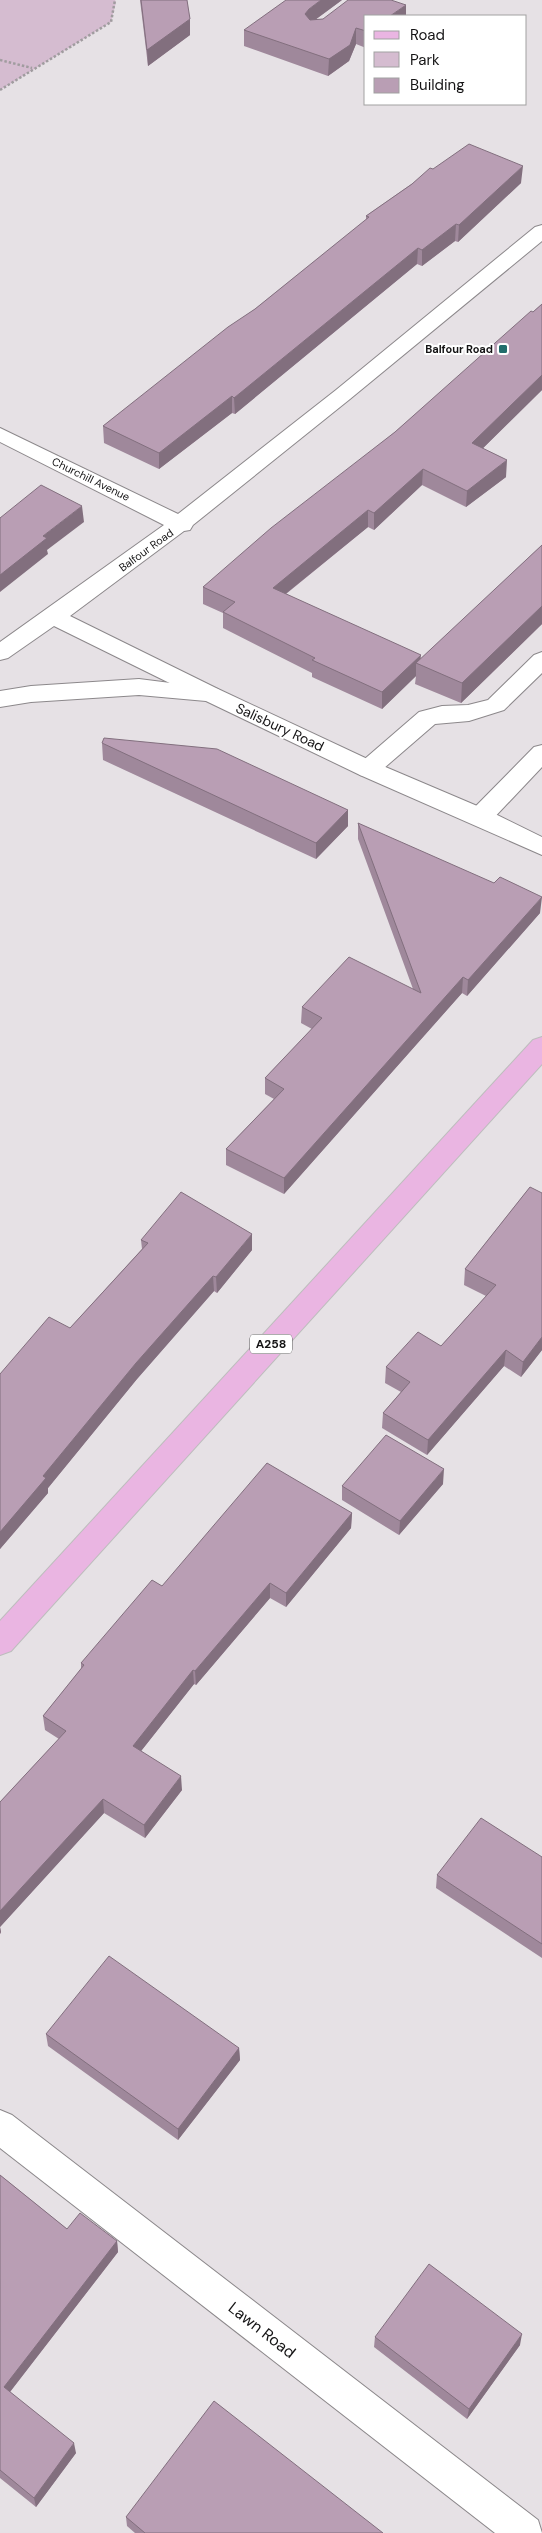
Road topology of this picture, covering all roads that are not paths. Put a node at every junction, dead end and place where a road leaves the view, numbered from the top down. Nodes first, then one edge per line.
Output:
1 (542, 231) edge
2 (0, 434) edge
3 (182, 525) junction
4 (54, 617) junction
5 (0, 653) edge
6 (542, 660) edge
7 (210, 694) junction
8 (0, 699) edge
9 (542, 753) edge
10 (368, 769) junction
11 (480, 817) junction
12 (542, 847) edge
13 (542, 1047) edge
14 (0, 1642) edge
15 (0, 2127) edge
16 (525, 2533) edge

1 - 3 street, Balfour Road
2 - 3 street, Churchill Avenue
3 - 4 street, Balfour Road
4 - 5 street, Balfour Road
4 - 7 street
6 - 10 street
7 - 8 street, Salisbury Road
7 - 10 street, Salisbury Road
9 - 11 street
10 - 11 street, Salisbury Road
11 - 12 street, Salisbury Road
13 - 14 main road, A258
15 - 16 street, Lawn Road

